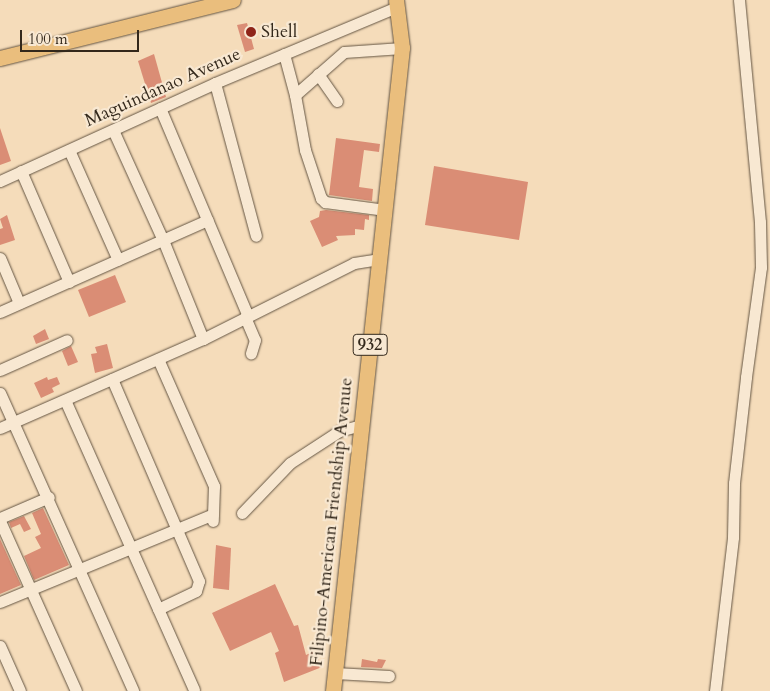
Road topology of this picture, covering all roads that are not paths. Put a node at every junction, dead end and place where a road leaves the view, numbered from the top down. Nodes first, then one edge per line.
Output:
1 (233, 0) edge
2 (739, 0) edge
3 (396, 3) edge
4 (201, 4) edge
5 (402, 48) junction
6 (284, 54) junction
7 (0, 58) edge
8 (318, 74) junction
9 (214, 83) junction
10 (295, 95) junction
11 (337, 101) dead end
12 (160, 108) junction
13 (113, 130) junction
14 (68, 150) junction
15 (21, 171) junction
16 (0, 181) edge
17 (385, 210) junction
18 (208, 220) junction
19 (256, 236) dead end
20 (163, 240) junction
21 (0, 258) edge
22 (379, 259) junction
23 (118, 260) junction
24 (765, 266) edge
25 (69, 282) junction
26 (20, 303) junction
27 (0, 312) edge
28 (247, 316) junction
29 (203, 339) junction
30 (67, 340) dead end
31 (251, 354) dead end
32 (158, 359) junction
33 (0, 370) edge
34 (112, 379) junction
35 (0, 392) edge
36 (65, 400) junction
37 (14, 422) junction
38 (362, 425) junction
39 (0, 428) edge
40 (49, 498) junction
41 (242, 513) dead end
42 (0, 520) edge
43 (178, 530) junction
44 (131, 550) junction
45 (80, 571) junction
46 (30, 589) junction
47 (0, 602) edge
48 (158, 609) junction
49 (0, 646) edge
50 (335, 673) junction
51 (389, 676) dead end
52 (194, 690) dead end
53 (20, 691) edge
54 (76, 691) edge
55 (133, 691) edge
56 (333, 691) edge
57 (715, 691) edge

1 - 4 main road
2 - 24 street
3 - 5 main road, Filipino-American Friendship Avenue / 932
3 - 6 street, Maguindanao Avenue
4 - 7 main road
5 - 8 street
5 - 17 main road, Filipino-American Friendship Avenue / 932
6 - 9 street, Maguindanao Avenue
6 - 10 street
8 - 10 street
8 - 11 street
9 - 12 street, Maguindanao Avenue
9 - 19 street
10 - 17 street
12 - 13 street, Maguindanao Avenue
12 - 18 street
13 - 14 street, Maguindanao Avenue
13 - 20 street
14 - 15 street, Maguindanao Avenue
14 - 23 street
15 - 16 street, Maguindanao Avenue
15 - 25 street
17 - 22 main road, Filipino-American Friendship Avenue / 932
18 - 20 street
18 - 28 street
20 - 23 street
20 - 29 street
21 - 26 street
22 - 28 street
22 - 38 main road, Filipino-American Friendship Avenue / 932
23 - 25 street
24 - 57 street
25 - 26 street
26 - 27 street
28 - 29 street
28 - 31 street
29 - 32 street
30 - 33 street
32 - 34 street
32 - 43 street
34 - 36 street
34 - 43 street
35 - 37 street
36 - 37 street
36 - 44 street
37 - 39 street
37 - 40 street
38 - 41 street
38 - 50 main road, Filipino-American Friendship Avenue / 932
40 - 42 street
40 - 45 street
42 - 46 street
43 - 44 street
43 - 48 street
44 - 45 street
44 - 48 street
45 - 46 street
45 - 55 street
46 - 47 street
46 - 54 street
48 - 52 street
49 - 53 street
50 - 51 street
50 - 56 main road, Filipino-American Friendship Avenue / 932

